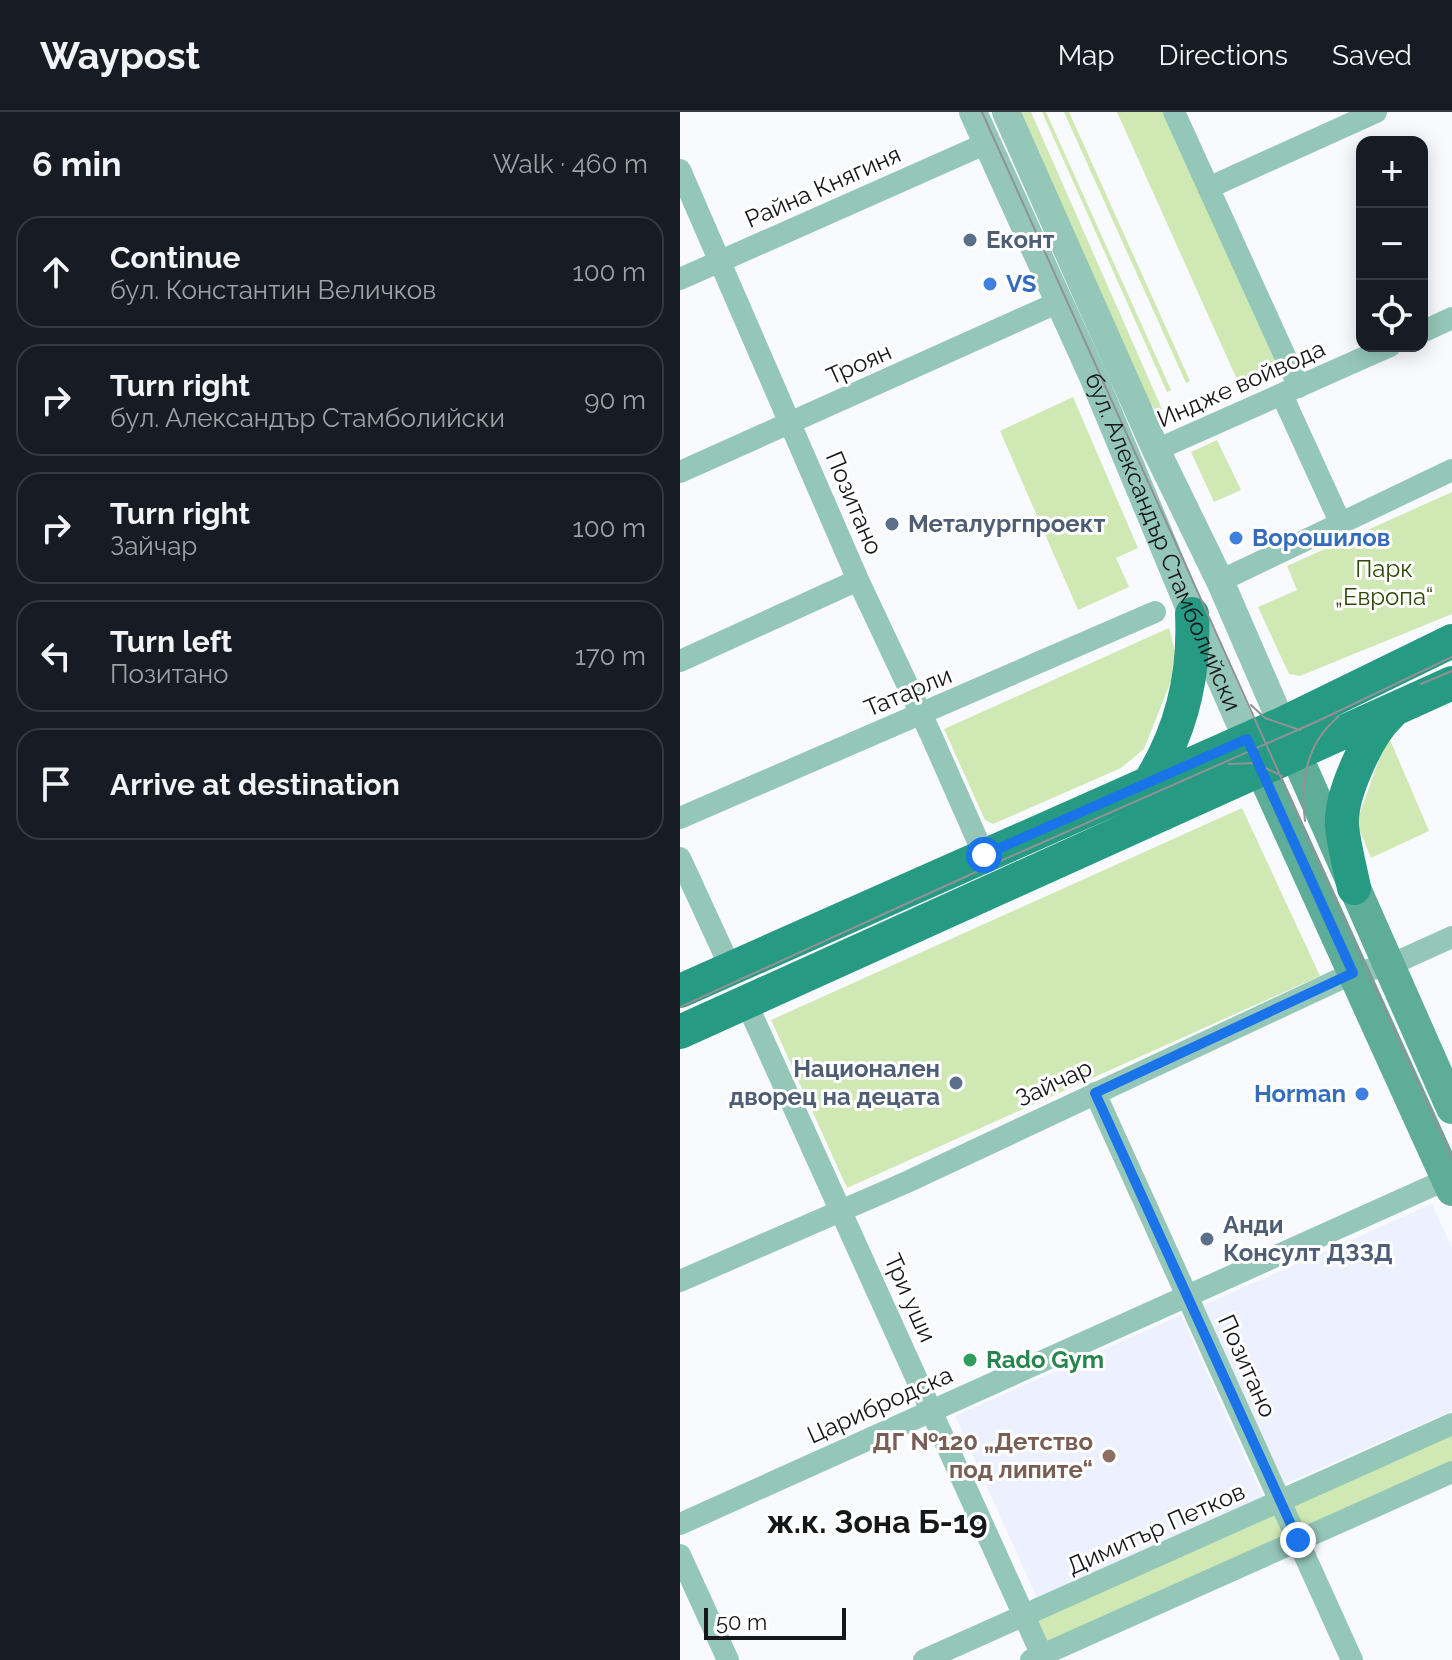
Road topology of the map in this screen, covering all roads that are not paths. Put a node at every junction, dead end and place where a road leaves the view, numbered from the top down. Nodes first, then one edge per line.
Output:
1 (973, 112) edge
2 (1006, 112) edge
3 (1174, 112) edge
4 (1376, 112) edge
5 (987, 143) junction
6 (680, 170) edge
7 (1208, 188) junction
8 (720, 261) junction
9 (680, 279) edge
10 (1059, 302) junction
11 (1452, 318) edge
12 (1428, 329) edge
13 (1377, 352) edge
14 (1290, 391) junction
15 (792, 423) junction
16 (1156, 450) junction
17 (1452, 470) edge
18 (680, 472) edge
19 (1340, 522) junction
20 (858, 580) junction
21 (1220, 581) junction
22 (1155, 612) dead end
23 (1192, 614) junction
24 (1452, 641) edge
25 (680, 661) edge
26 (1452, 683) edge
27 (1393, 711) junction
28 (921, 714) junction
29 (1282, 724) junction
30 (1247, 739) junction
31 (1295, 755) junction
32 (1261, 771) junction
33 (1149, 783) junction
34 (680, 818) edge
35 (984, 855) junction
36 (680, 858) edge
37 (1354, 888) junction
38 (1452, 937) edge
39 (1388, 966) junction
40 (731, 969) junction
41 (1353, 973) junction
42 (680, 991) edge
43 (746, 1002) junction
44 (680, 1032) edge
45 (1095, 1093) junction
46 (1452, 1108) edge
47 (1450, 1182) edge
48 (842, 1210) junction
49 (680, 1281) edge
50 (1188, 1296) junction
51 (932, 1411) junction
52 (1452, 1424) edge
53 (1452, 1472) edge
54 (1280, 1501) junction
55 (680, 1524) edge
56 (1298, 1540) junction
57 (680, 1555) edge
58 (1025, 1616) junction
59 (1038, 1658) edge
60 (728, 1660) edge
61 (924, 1660) edge
62 (1352, 1660) edge

1 - 5 street, бул. Александър Стамболийски
2 - 16 street, бул. Александър Стамболийски
3 - 7 street
4 - 7 street
5 - 8 street, Райна Княгиня
5 - 10 street, бул. Александър Стамболийски
6 - 8 street, Позитано
7 - 14 street
8 - 9 street, Райна Княгиня
8 - 15 street, Позитано
10 - 15 street, Троян
10 - 23 street, бул. Александър Стамболийски
11 - 12 street
13 - 14 street, Индже войвода
14 - 16 street, Индже войвода
14 - 19 street
15 - 18 street, Троян
15 - 20 street, Позитано
16 - 21 street, бул. Александър Стамболийски
17 - 19 street
19 - 21 street
20 - 25 street
20 - 28 street, Позитано
21 - 29 street, бул. Александър Стамболийски
22 - 28 street, Татарли
23 - 30 street, бул. Александър Стамболийски
23 - 33 main road
24 - 29 main road
26 - 27 main road
27 - 31 main road
27 - 37 main road
28 - 34 street, Татарли
28 - 35 street, Позитано
29 - 30 main road
29 - 31 main road, бул. Александър Стамболийски
30 - 32 main road, бул. Александър Стамболийски
30 - 33 main road
31 - 32 main road
31 - 37 main road, бул. Александър Стамболийски
32 - 41 main road, бул. Александър Стамболийски
32 - 43 main road
33 - 35 main road
35 - 40 main road
36 - 40 street
37 - 39 main road, бул. Александър Стамболийски
38 - 39 street, Зайчар
39 - 41 street, Зайчар
39 - 46 main road, бул. Александър Стамболийски
40 - 42 main road
41 - 45 street, Зайчар
41 - 47 main road, бул. Александър Стамболийски
43 - 44 main road
43 - 48 street, Три уши
45 - 48 street, Зайчар
45 - 50 street, Позитано
47 - 50 street, Царибродска
48 - 49 street, Зайчар
48 - 51 street, Три уши
50 - 51 street, Царибродска
50 - 54 street, Позитано
51 - 55 street, Царибродска
51 - 58 street, Три уши
52 - 54 street, Димитър Петков
53 - 56 street
54 - 56 street, Позитано
54 - 58 street, Димитър Петков
56 - 59 street
56 - 62 street, Позитано
57 - 60 street
58 - 59 street, Три уши
58 - 61 street, Димитър Петков

